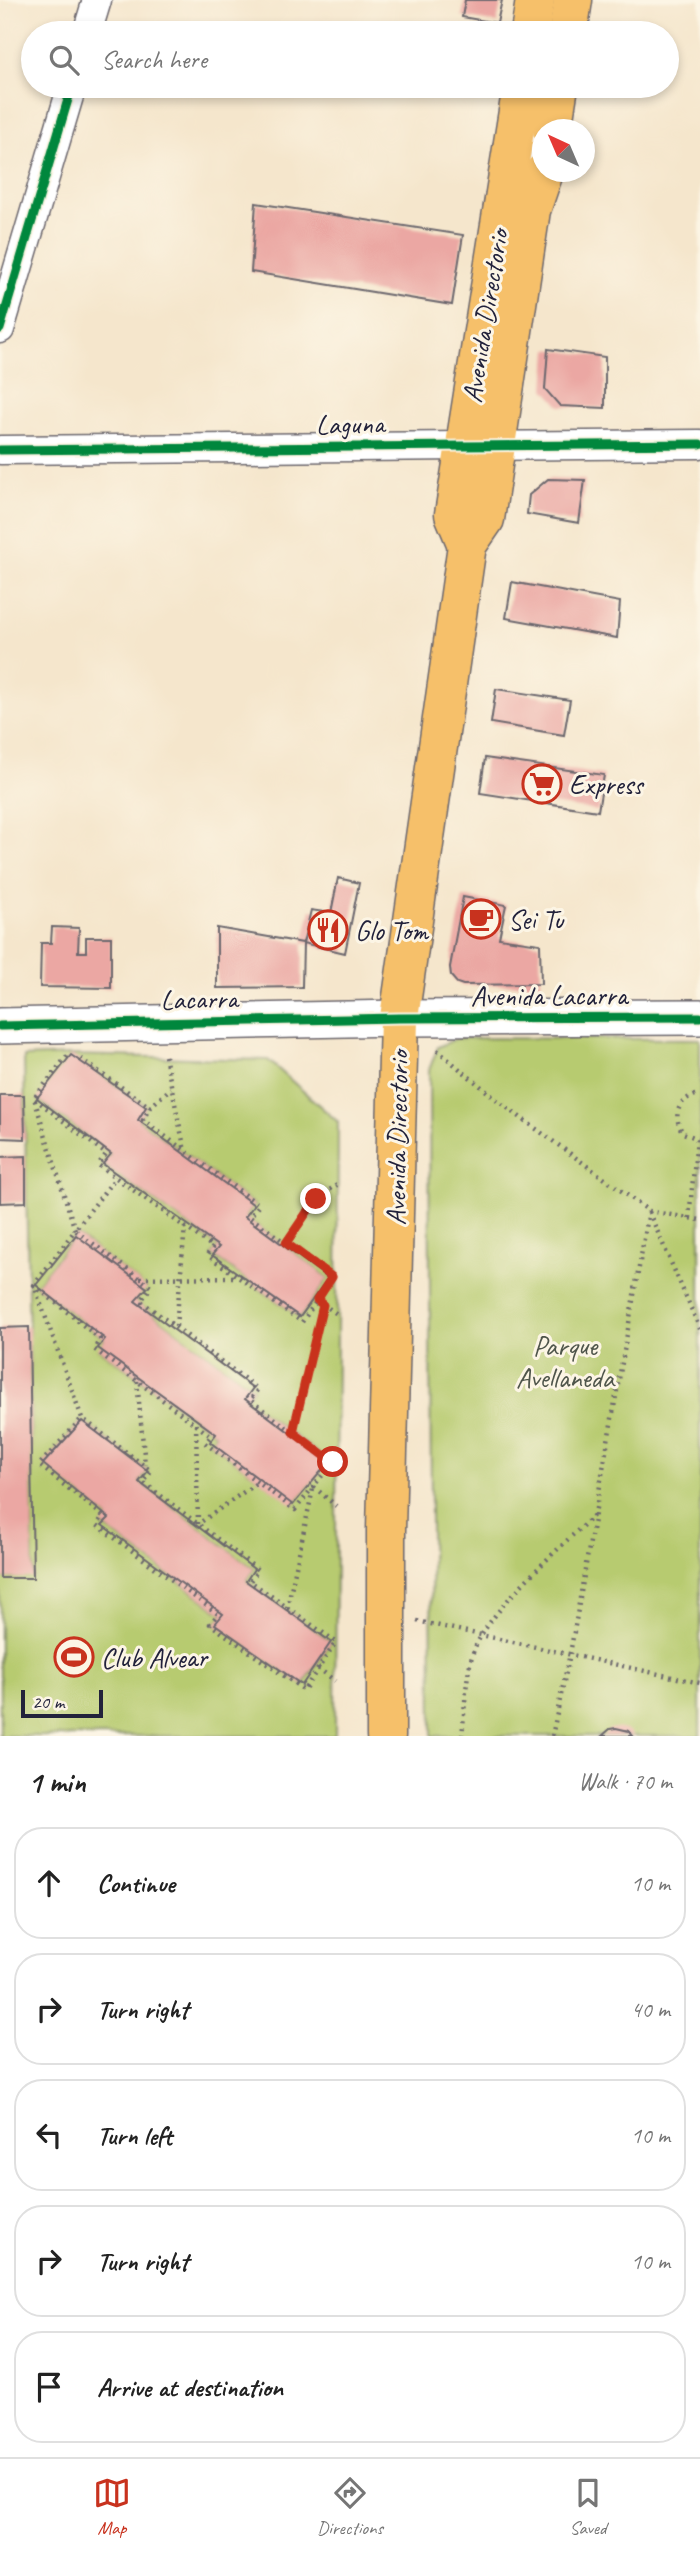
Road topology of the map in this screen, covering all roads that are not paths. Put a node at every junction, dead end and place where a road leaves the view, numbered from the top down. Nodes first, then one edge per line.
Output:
1 (97, 0) edge
2 (535, 0) edge
3 (573, 0) edge
4 (91, 21) edge
5 (532, 21) edge
6 (570, 21) edge
7 (68, 98) edge
8 (543, 100) edge
9 (541, 182) edge
10 (531, 210) junction
11 (0, 330) edge
12 (700, 444) edge
13 (481, 446) junction
14 (0, 450) edge
15 (700, 1017) edge
16 (399, 1018) junction
17 (0, 1026) edge
18 (386, 1736) edge

1 - 4 street
2 - 5 main road
3 - 6 main road
7 - 11 street
8 - 10 lane
8 - 13 main road, Avenida Directorio
9 - 10 main road, Avenida Directorio
10 - 13 main road, Avenida Directorio
12 - 13 street, Laguna
13 - 14 street, Laguna
13 - 16 main road, Avenida Directorio
15 - 16 street, Avenida Lacarra
16 - 17 street, Lacarra
16 - 18 main road, Avenida Directorio

